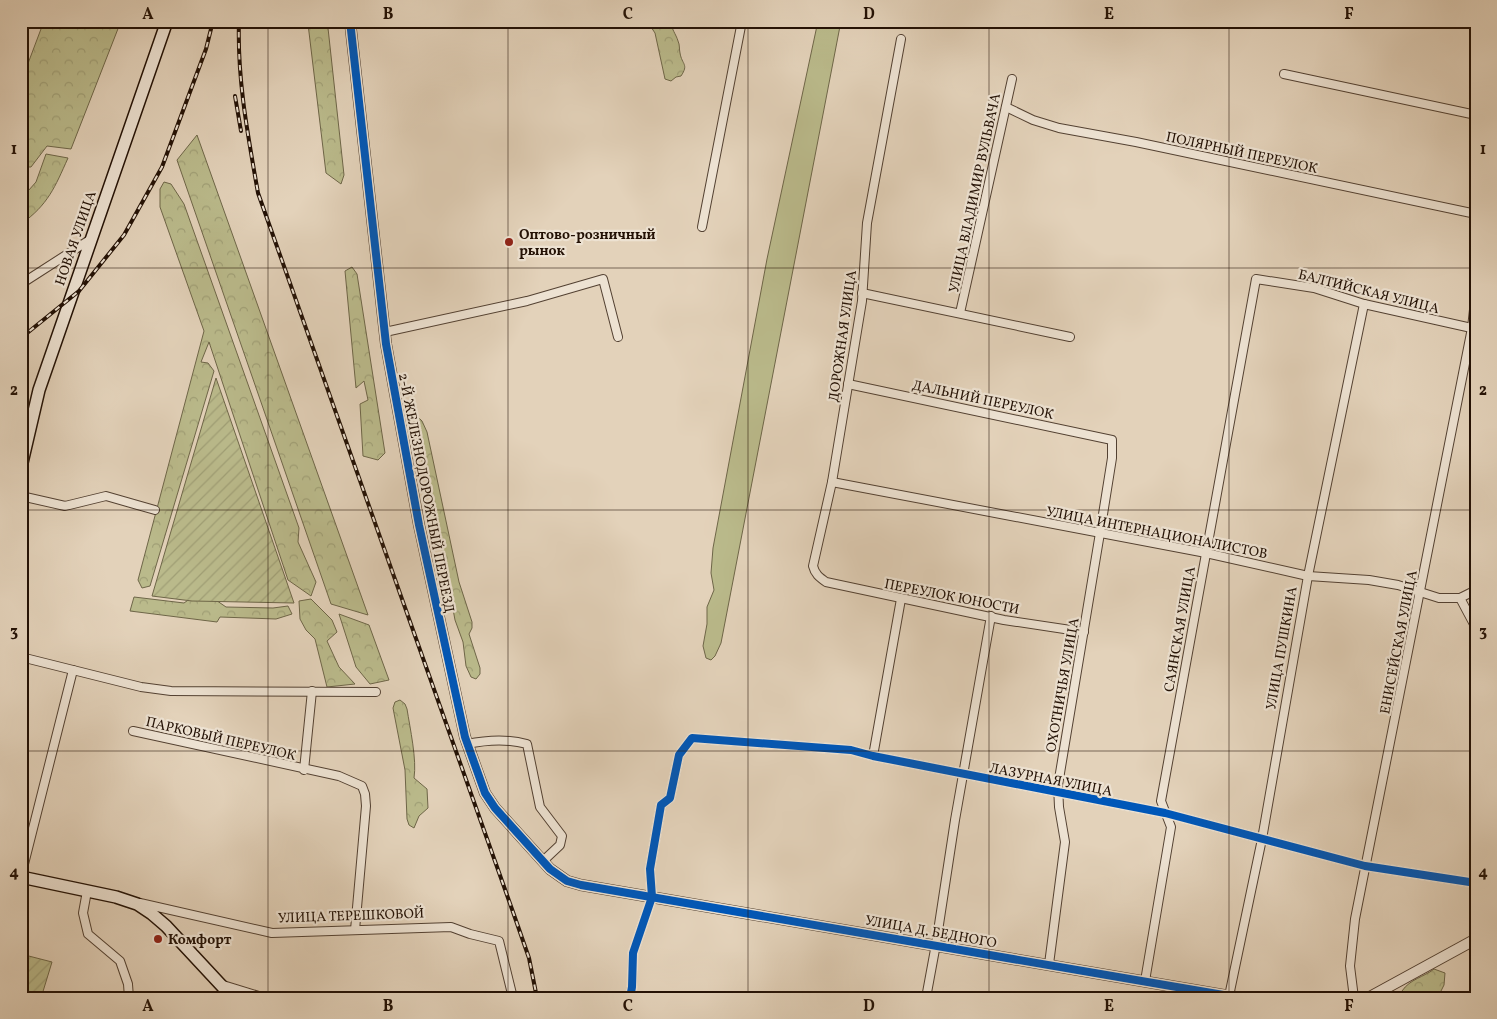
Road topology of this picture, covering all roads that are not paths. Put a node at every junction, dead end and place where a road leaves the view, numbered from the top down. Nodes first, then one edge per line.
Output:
1 (167, 21) edge
2 (350, 21) edge
3 (742, 21) edge
4 (901, 39) dead end
5 (1284, 74) dead end
6 (1012, 79) dead end
7 (1006, 107) junction
8 (1476, 114) edge
9 (1476, 214) edge
10 (702, 226) dead end
11 (90, 239) junction
12 (1256, 279) joint
13 (21, 284) edge
14 (1476, 291) edge
15 (862, 293) junction
16 (1364, 304) junction
17 (960, 313) junction
18 (1474, 329) edge
19 (384, 332) junction
20 (618, 337) dead end
21 (1070, 338) dead end
22 (848, 384) junction
23 (1112, 440) joint
24 (21, 467) edge
25 (832, 482) junction
26 (21, 496) edge
27 (155, 510) dead end
28 (1100, 532) junction
29 (1206, 553) junction
30 (817, 576) joint
31 (1308, 576) junction
32 (1476, 590) edge
33 (1421, 591) junction
34 (1460, 598) junction
35 (901, 599) junction
36 (991, 616) junction
37 (1476, 628) edge
38 (1084, 632) junction
39 (21, 657) edge
40 (73, 670) junction
41 (312, 692) junction
42 (376, 692) dead end
43 (133, 731) dead end
44 (467, 744) junction
45 (873, 756) junction
46 (304, 770) junction
47 (963, 774) junction
48 (1058, 793) junction
49 (1165, 813) junction
50 (1262, 839) junction
51 (543, 861) junction
52 (1365, 866) junction
53 (21, 876) edge
54 (1476, 883) edge
55 (617, 890) joint
56 (87, 891) junction
57 (116, 897) junction
58 (652, 897) junction
59 (355, 930) junction
60 (1476, 939) edge
61 (936, 944) junction
62 (1049, 964) junction
63 (1145, 981) junction
64 (221, 984) junction
65 (1229, 997) edge
66 (130, 998) edge
67 (233, 998) edge
68 (265, 998) edge
69 (513, 998) edge
70 (630, 998) edge
71 (926, 998) edge
72 (1241, 998) edge
73 (1354, 998) edge
74 (1368, 998) edge

1 - 11 main road, НОВАЯ УЛИЦА
2 - 19 street, 2-Й ЖЕЛЕЗНОДОРОЖНЫЙ ПЕРЕЕЗД
3 - 10 street
4 - 15 street, ДОРОЖНАЯ УЛИЦА
5 - 8 street
6 - 7 street, УЛИЦА ВЛАДИМИР ВУЛЬВАЧА
7 - 9 street, ПОЛЯРНЫЙ ПЕРЕУЛОК
7 - 17 street, УЛИЦА ВЛАДИМИР ВУЛЬВАЧА
11 - 13 street
11 - 24 main road, НОВАЯ УЛИЦА
12 - 16 street, БАЛТИЙСКАЯ УЛИЦА
12 - 29 street, САЯНСКАЯ УЛИЦА
14 - 18 street, ЕНИСЕЙСКАЯ УЛИЦА
15 - 17 street
15 - 22 street, ДОРОЖНАЯ УЛИЦА
16 - 18 street, БАЛТИЙСКАЯ УЛИЦА
16 - 31 street, УЛИЦА ПУШКИНА
17 - 21 street
18 - 33 street, ЕНИСЕЙСКАЯ УЛИЦА
19 - 20 street
19 - 44 street, 2-Й ЖЕЛЕЗНОДОРОЖНЫЙ ПЕРЕЕЗД
22 - 23 street, ДАЛЬНИЙ ПЕРЕУЛОК
22 - 25 street, ДОРОЖНАЯ УЛИЦА
23 - 28 street, ОХОТНИЧЬЯ УЛИЦА
25 - 28 street, УЛИЦА ИНТЕРНАЦИОНАЛИСТОВ
25 - 30 street, ДОРОЖНАЯ УЛИЦА
26 - 27 street
28 - 29 street, УЛИЦА ИНТЕРНАЦИОНАЛИСТОВ
28 - 38 street, ОХОТНИЧЬЯ УЛИЦА
29 - 31 street, УЛИЦА ИНТЕРНАЦИОНАЛИСТОВ
29 - 49 street, САЯНСКАЯ УЛИЦА
30 - 35 street, ПЕРЕУЛОК ЮНОСТИ
31 - 33 street, УЛИЦА ИНТЕРНАЦИОНАЛИСТОВ
31 - 50 street, УЛИЦА ПУШКИНА
32 - 34 street, УЛИЦА ИНТЕРНАЦИОНАЛИСТОВ
33 - 34 street, УЛИЦА ИНТЕРНАЦИОНАЛИСТОВ
33 - 52 street, ЕНИСЕЙСКАЯ УЛИЦА
34 - 37 street
35 - 36 street, ПЕРЕУЛОК ЮНОСТИ
35 - 45 street
36 - 38 street, ПЕРЕУЛОК ЮНОСТИ
36 - 47 street
38 - 48 street, ОХОТНИЧЬЯ УЛИЦА
39 - 40 street
40 - 41 street
40 - 53 street
41 - 42 street
41 - 46 street, ПАРКОВЫЙ ПЕРЕУЛОК
43 - 46 street, ПАРКОВЫЙ ПЕРЕУЛОК
44 - 51 street, 2-Й ЖЕЛЕЗНОДОРОЖНЫЙ ПЕРЕЕЗД
44 - 51 street
45 - 47 street, ЛАЗУРНАЯ УЛИЦА
45 - 58 street, ЛАЗУРНАЯ УЛИЦА
46 - 59 street, ПАРКОВЫЙ ПЕРЕУЛОК
47 - 48 street, ЛАЗУРНАЯ УЛИЦА
47 - 61 street
48 - 49 street, ЛАЗУРНАЯ УЛИЦА
48 - 62 street, ОХОТНИЧЬЯ УЛИЦА
49 - 50 street, ЛАЗУРНАЯ УЛИЦА
49 - 63 street, САЯНСКАЯ УЛИЦА
50 - 52 street, ЛАЗУРНАЯ УЛИЦА
50 - 65 street, УЛИЦА ПУШКИНА
51 - 55 street, 2-Й ЖЕЛЕЗНОДОРОЖНЫЙ ПЕРЕЕЗД
52 - 54 street, ЛАЗУРНАЯ УЛИЦА
52 - 73 street, ЕНИСЕЙСКАЯ УЛИЦА
53 - 56 main road, УЛИЦА ТЕРЕШКОВОЙ
55 - 58 street, УЛИЦА Д. БЕДНОГО
56 - 57 main road, УЛИЦА ТЕРЕШКОВОЙ
56 - 66 street
57 - 59 street, УЛИЦА ТЕРЕШКОВОЙ
57 - 64 main road, УЛИЦА ТЕРЕШКОВОЙ
58 - 61 street, УЛИЦА Д. БЕДНОГО
58 - 70 street
59 - 69 street, УЛИЦА ТЕРЕШКОВОЙ
60 - 74 street
61 - 62 street, УЛИЦА Д. БЕДНОГО
61 - 71 street
62 - 63 street, УЛИЦА Д. БЕДНОГО
63 - 65 street, УЛИЦА Д. БЕДНОГО
64 - 67 main road, УЛИЦА ТЕРЕШКОВОЙ
64 - 68 street, УЛИЦА ТЕРЕШКОВОЙ
65 - 72 street, УЛИЦА Д. БЕДНОГО

